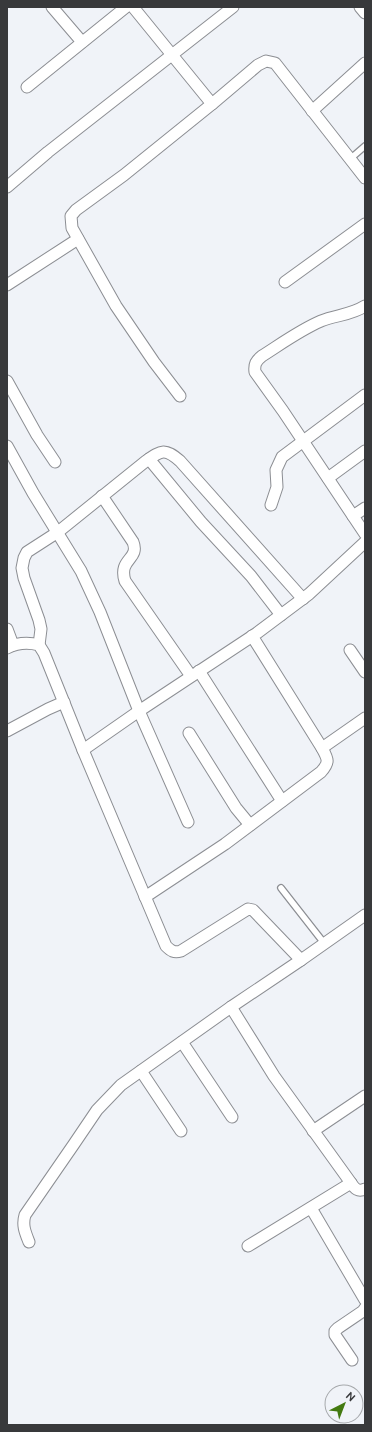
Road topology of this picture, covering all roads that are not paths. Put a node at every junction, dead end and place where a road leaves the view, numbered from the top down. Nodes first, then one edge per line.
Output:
1 (52, 7) edge
2 (126, 7) edge
3 (133, 7) edge
4 (233, 7) edge
5 (360, 7) edge
6 (365, 13) edge
7 (82, 42) junction
8 (172, 55) junction
9 (365, 63) edge
10 (27, 87) dead end
11 (212, 104) junction
12 (312, 111) junction
13 (365, 146) edge
14 (350, 159) junction
15 (365, 178) edge
16 (7, 187) edge
17 (365, 224) edge
18 (78, 239) junction
19 (285, 282) dead end
20 (7, 285) edge
21 (365, 306) edge
22 (7, 381) edge
23 (365, 394) edge
24 (180, 396) dead end
25 (303, 441) junction
26 (7, 446) edge
27 (365, 451) edge
28 (149, 459) junction
29 (55, 462) dead end
30 (328, 478) junction
31 (102, 496) junction
32 (271, 505) dead end
33 (365, 508) edge
34 (353, 516) junction
35 (58, 532) junction
36 (365, 534) edge
37 (365, 542) edge
38 (303, 599) junction
39 (281, 615) junction
40 (7, 629) edge
41 (252, 636) junction
42 (39, 645) junction
43 (10, 646) edge
44 (350, 650) dead end
45 (365, 672) edge
46 (195, 674) junction
47 (64, 702) junction
48 (139, 711) junction
49 (365, 718) edge
50 (7, 731) edge
51 (189, 733) dead end
52 (322, 748) junction
53 (83, 750) junction
54 (282, 801) junction
55 (188, 822) dead end
56 (250, 825) junction
57 (281, 888) dead end
58 (145, 897) junction
59 (365, 915) edge
60 (324, 944) junction
61 (301, 960) junction
62 (231, 1008) junction
63 (182, 1042) junction
64 (141, 1071) junction
65 (365, 1096) edge
66 (232, 1117) dead end
67 (313, 1131) junction
68 (181, 1132) dead end
69 (351, 1183) junction
70 (365, 1189) edge
71 (311, 1208) junction
72 (29, 1242) dead end
73 (248, 1246) dead end
74 (365, 1300) edge
75 (365, 1308) edge
76 (352, 1360) dead end

1 - 7 street
2 - 7 street
3 - 8 street
4 - 8 street
5 - 6 street
7 - 10 street
8 - 11 street
8 - 16 street
9 - 12 street
11 - 12 street
11 - 18 street
12 - 14 street
13 - 14 lane
14 - 15 street
17 - 19 street
18 - 20 street
18 - 24 street
21 - 25 street
22 - 29 street
23 - 25 street
25 - 30 street
25 - 32 street
26 - 35 street
27 - 30 street
28 - 31 street
28 - 38 street
28 - 39 street
30 - 34 street
31 - 35 street
31 - 46 street
33 - 34 street
34 - 36 street
35 - 42 street
35 - 48 street
37 - 38 street
38 - 39 street
39 - 41 street
40 - 43 street
41 - 46 street
41 - 52 street
42 - 43 street
42 - 47 street
44 - 45 street
46 - 48 street
46 - 54 street
47 - 50 street
47 - 53 street
48 - 53 street
48 - 55 street
49 - 52 street
51 - 56 street
52 - 54 street
53 - 58 street
54 - 56 street
56 - 58 street
57 - 60 lane
58 - 61 street
59 - 60 street
60 - 61 street
61 - 62 street
62 - 63 street
62 - 67 street
63 - 64 street
63 - 66 street
64 - 68 street
64 - 72 street
65 - 67 street
67 - 69 street
69 - 70 street
69 - 71 street
71 - 73 street
71 - 74 street
75 - 76 street

